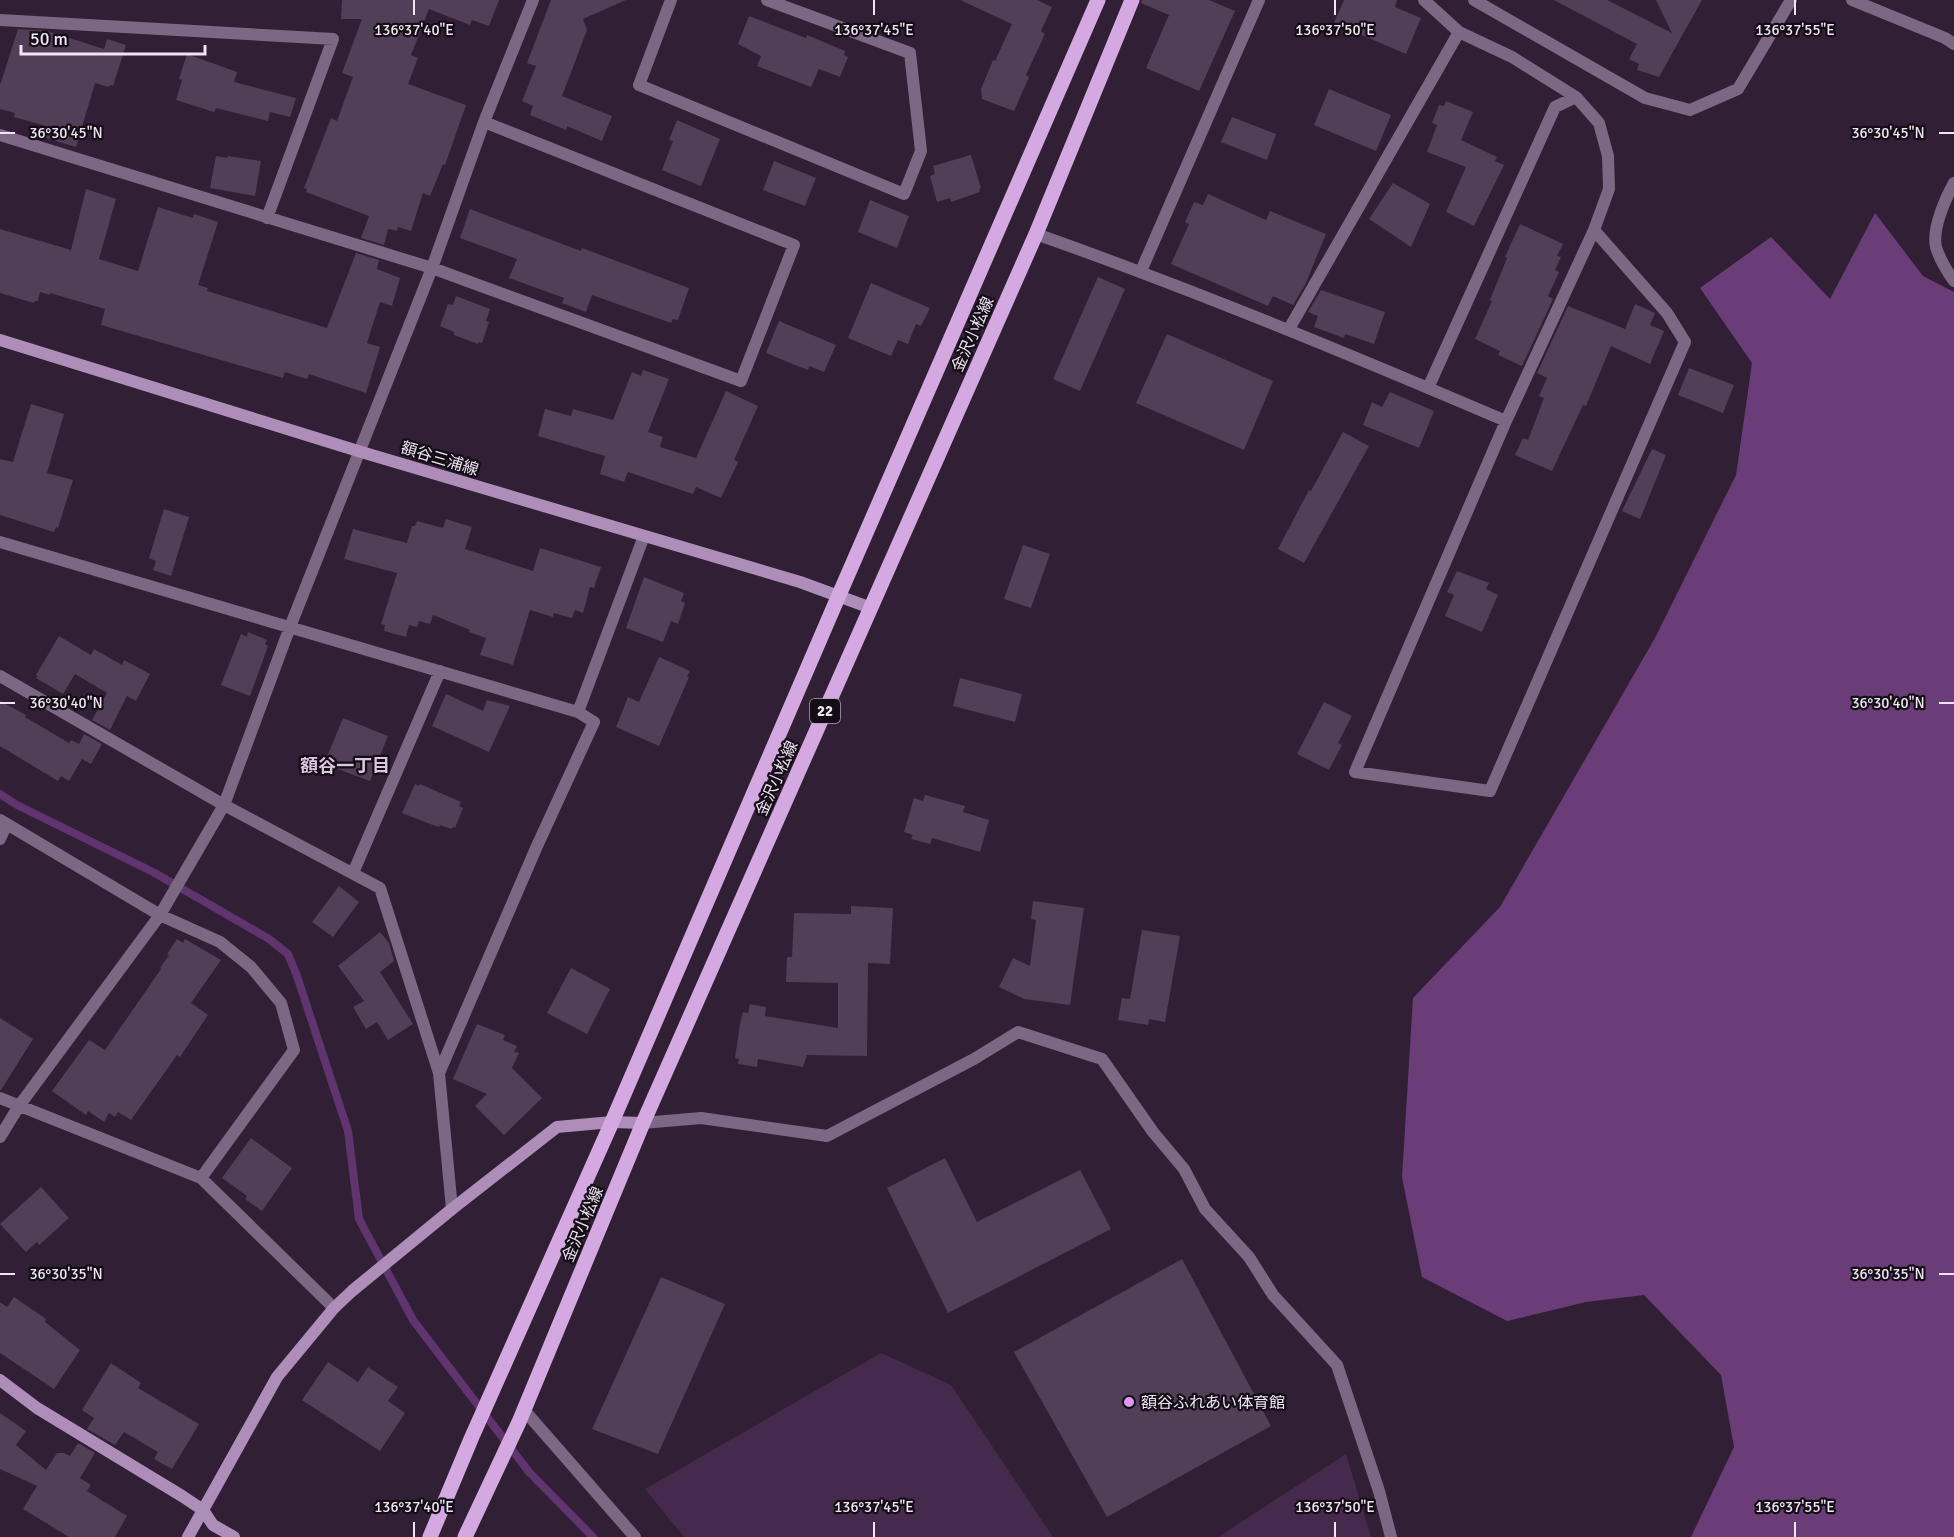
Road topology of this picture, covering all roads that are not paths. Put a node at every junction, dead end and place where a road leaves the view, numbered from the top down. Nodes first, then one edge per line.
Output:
1 (533, 0) edge
2 (671, 0) edge
3 (767, 0) edge
4 (1098, 0) edge
5 (1132, 0) edge
6 (1259, 0) edge
7 (1424, 0) edge
8 (1474, 0) edge
9 (1791, 0) edge
10 (1852, 0) edge
11 (0, 20) edge
12 (1459, 32) junction
13 (1954, 44) edge
14 (1576, 97) junction
15 (484, 122) junction
16 (0, 135) edge
17 (1954, 183) edge
18 (267, 218) junction
19 (1594, 230) junction
20 (1036, 234) junction
21 (432, 268) junction
22 (1141, 271) junction
23 (1954, 281) edge
24 (1289, 329) junction
25 (0, 340) edge
26 (1428, 388) junction
27 (1506, 421) junction
28 (358, 451) junction
29 (644, 536) junction
30 (0, 542) edge
31 (839, 595) junction
32 (872, 608) junction
33 (290, 627) junction
34 (440, 671) junction
35 (0, 676) edge
36 (578, 712) junction
37 (224, 805) junction
38 (4, 822) edge
39 (0, 839) edge
40 (353, 873) junction
41 (160, 915) junction
42 (439, 1073) junction
43 (0, 1098) edge
44 (19, 1106) junction
45 (612, 1122) junction
46 (643, 1123) junction
47 (0, 1137) edge
48 (201, 1178) junction
49 (452, 1209) junction
50 (334, 1308) junction
51 (0, 1380) edge
52 (522, 1416) junction
53 (203, 1510) junction
54 (189, 1537) edge
55 (234, 1537) edge
56 (430, 1537) edge
57 (465, 1537) edge
58 (635, 1537) edge
59 (1391, 1537) edge

1 - 15 street
2 - 3 street
4 - 31 main road, 金沢小松線 / 22
5 - 20 main road, 金沢小松線 / 22
6 - 22 street
7 - 12 street
8 - 9 street
10 - 13 street
11 - 18 street
12 - 14 street
12 - 24 street
14 - 19 street
14 - 26 street
15 - 21 street
15 - 21 street
16 - 18 street
17 - 23 street
18 - 21 street
19 - 27 street
19 - 27 street
20 - 22 street
20 - 32 main road, 金沢小松線 / 22
21 - 28 street
22 - 24 street
24 - 26 street
25 - 28 street, 額谷三浦線
26 - 27 street
28 - 29 street, 額谷三浦線
28 - 33 street
29 - 31 street, 額谷三浦線
29 - 36 street
30 - 33 street
31 - 32 street, 額谷三浦線
31 - 45 main road, 金沢小松線 / 22
32 - 46 main road, 金沢小松線 / 22
33 - 34 street
33 - 37 street
34 - 36 street
34 - 40 street
35 - 37 street
36 - 42 street
37 - 40 street
37 - 41 street
38 - 39 street
38 - 41 street
40 - 42 street
41 - 44 street
41 - 48 street
42 - 49 street
43 - 44 street
44 - 47 street
44 - 48 street
45 - 46 street
45 - 49 street
45 - 56 main road, 金沢小松線 / 22
46 - 52 main road, 金沢小松線 / 22
46 - 59 street
48 - 50 street
49 - 50 street
50 - 53 street
51 - 53 street
52 - 57 main road, 金沢小松線 / 22
52 - 58 street
53 - 54 street
53 - 55 street

